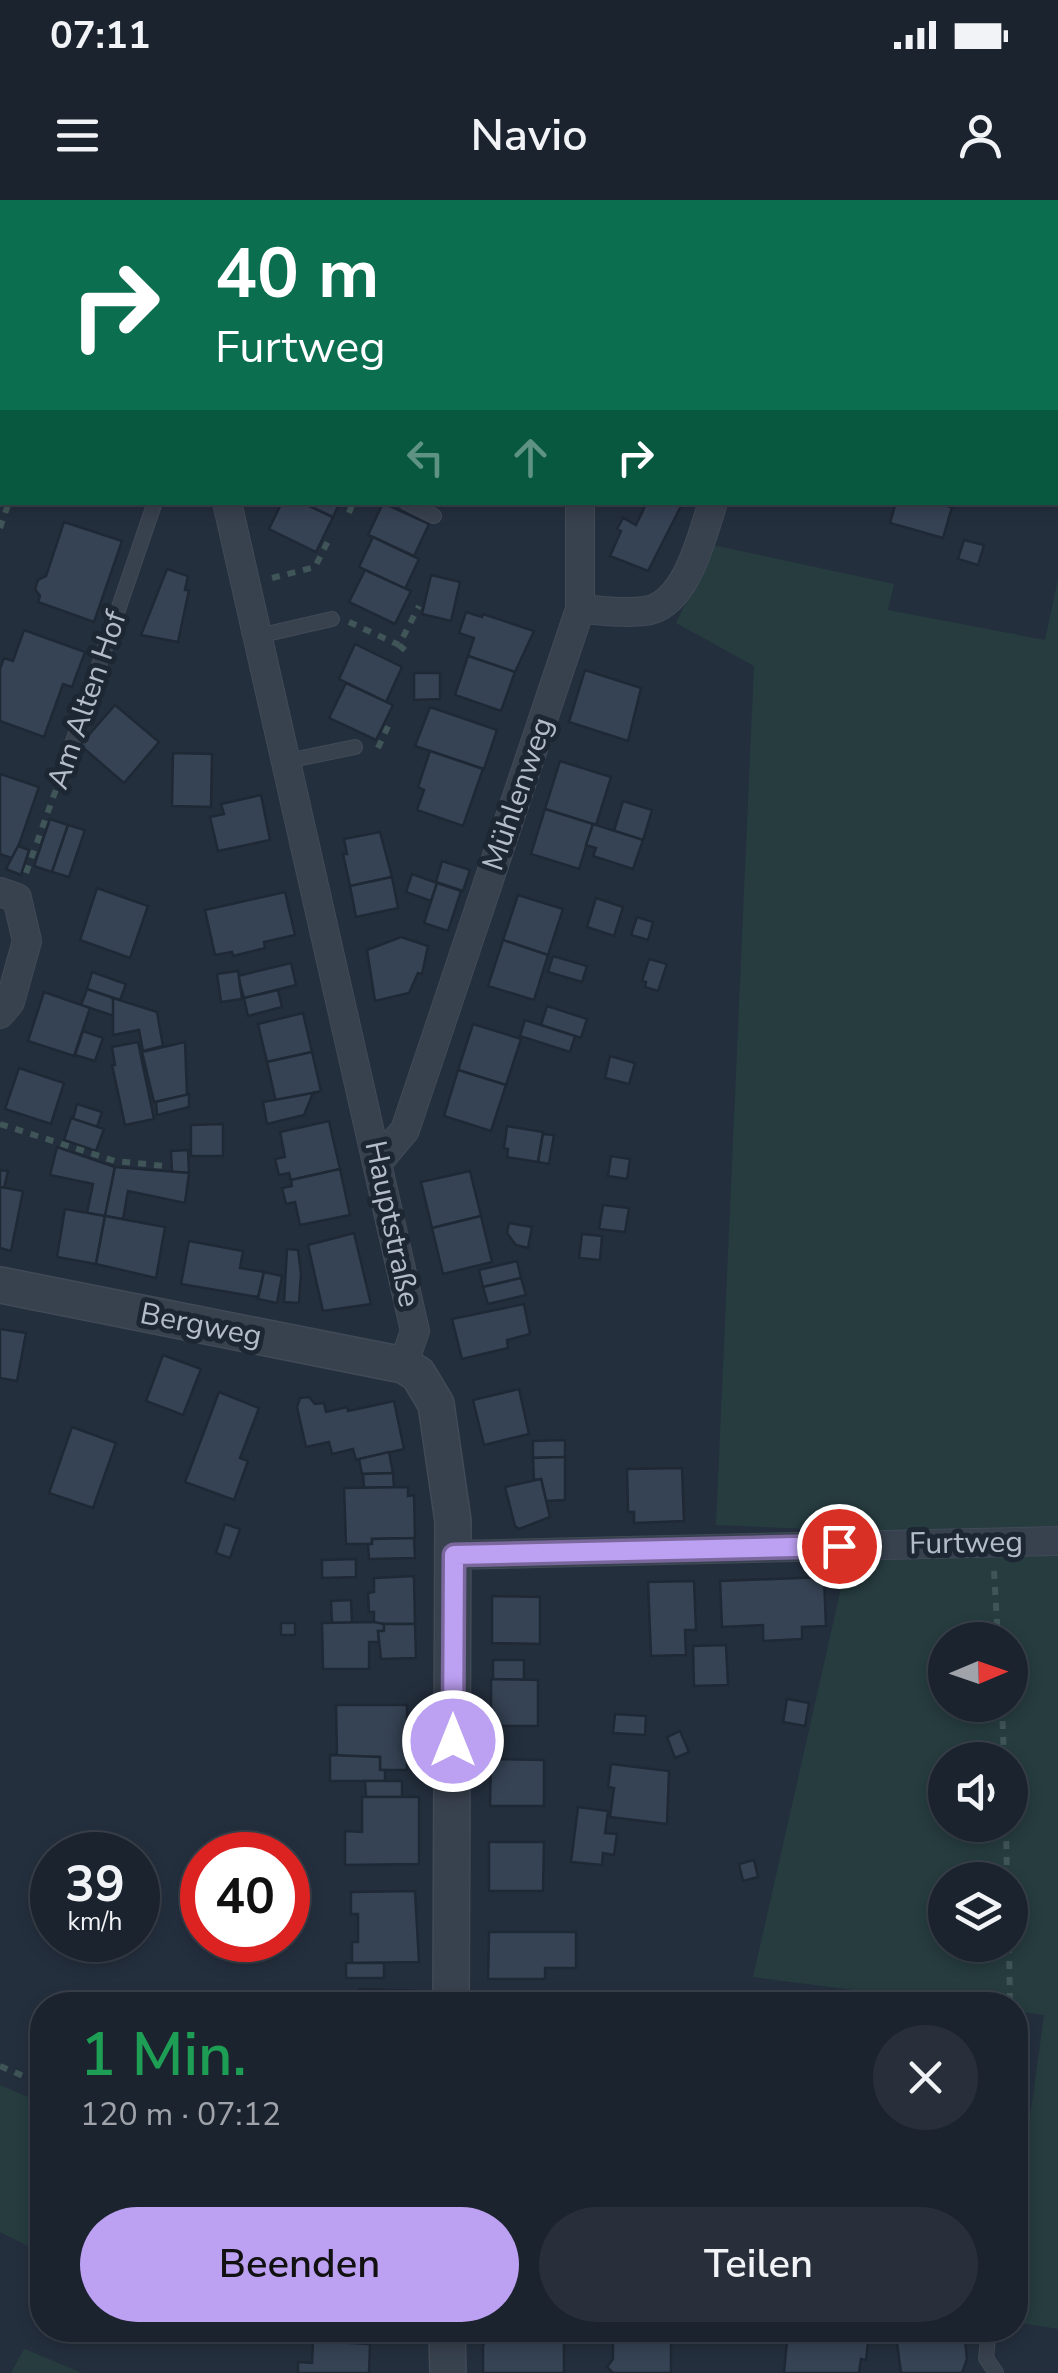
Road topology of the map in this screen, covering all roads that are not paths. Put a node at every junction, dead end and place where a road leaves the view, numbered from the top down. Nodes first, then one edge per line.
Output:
1 (153, 505) edge
2 (228, 505) edge
3 (412, 505) edge
4 (580, 505) edge
5 (713, 505) edge
6 (434, 516) dead end
7 (580, 609) junction
8 (332, 619) road end
9 (258, 636) junction
10 (71, 747) road end
11 (355, 747) dead end
12 (287, 761) junction
13 (9, 895) edge
14 (0, 1014) edge
15 (379, 1161) junction
16 (0, 1285) edge
17 (403, 1365) junction
18 (1058, 1542) edge
19 (454, 1555) junction
20 (451, 1992) edge
21 (448, 2342) edge
22 (988, 2342) edge
23 (448, 2373) edge
24 (996, 2373) edge

1 - 10 lane, Am Alten Hof
2 - 9 street, Hauptstraße
3 - 6 lane
4 - 7 street, Mühlenweg
5 - 7 street
7 - 15 street, Mühlenweg
8 - 9 lane
9 - 12 street, Hauptstraße
11 - 12 lane
12 - 15 street, Hauptstraße
13 - 14 street
15 - 17 street, Hauptstraße
16 - 17 street, Bergweg
17 - 19 street
18 - 19 street, Furtweg
19 - 20 street
21 - 23 street
22 - 24 lane

